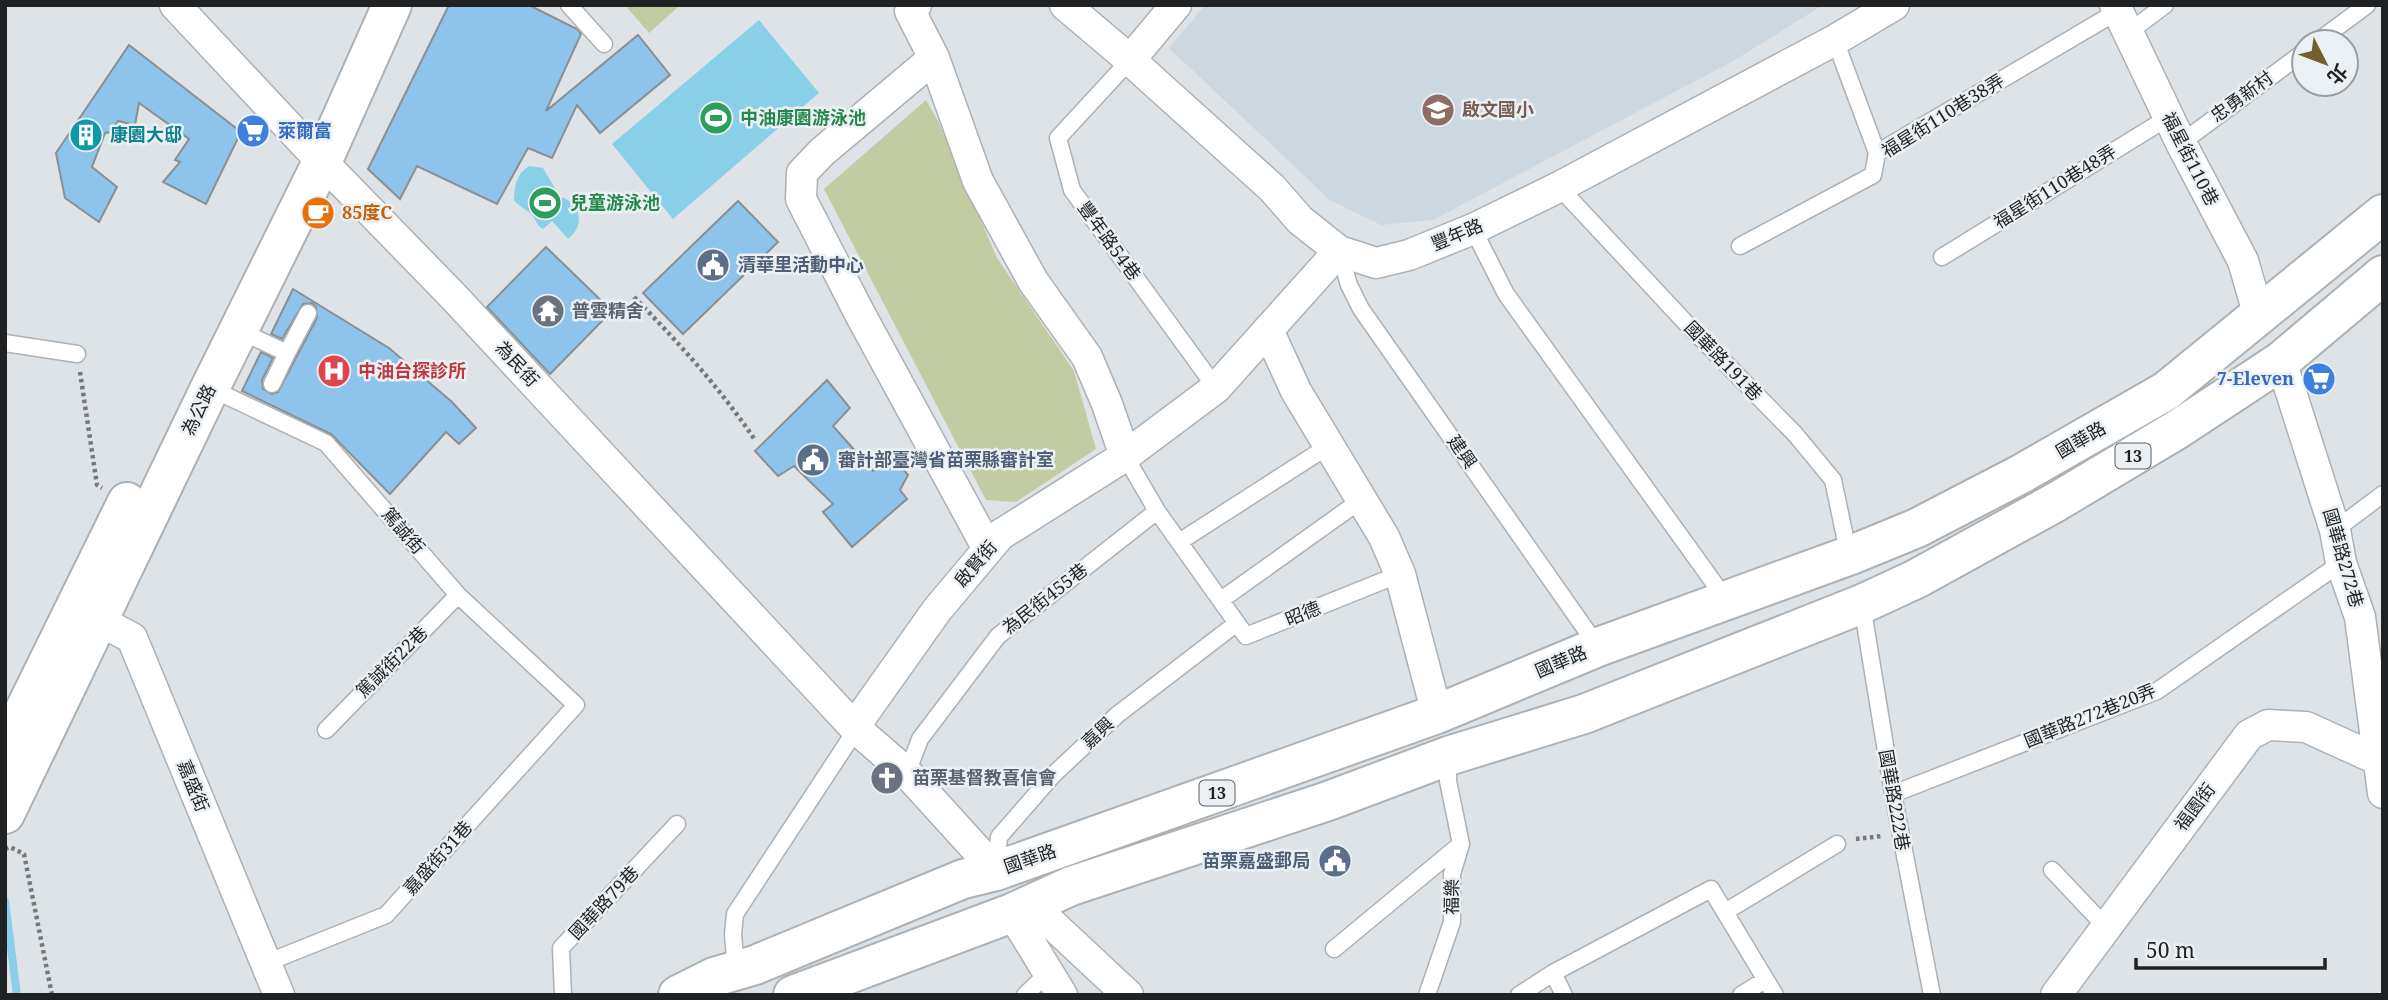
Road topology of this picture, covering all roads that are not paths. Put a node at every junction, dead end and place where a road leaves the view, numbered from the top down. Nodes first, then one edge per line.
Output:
1 (175, 5) edge
2 (367, 5) edge
3 (392, 5) edge
4 (569, 5) edge
5 (1065, 5) edge
6 (1176, 5) edge
7 (1894, 5) edge
8 (2165, 5) edge
9 (911, 7) edge
10 (2362, 7) edge
11 (2121, 16) edge
12 (2335, 28) edge
13 (1835, 40) junction
14 (604, 44) dead end
15 (934, 58) junction
16 (1130, 60) junction
17 (2290, 60) edge
18 (2175, 130) junction
19 (314, 151) junction
20 (1877, 153) junction
21 (1559, 187) junction
22 (2383, 214) edge
23 (1473, 229) junction
24 (1740, 246) dead end
25 (1339, 251) junction
26 (1942, 257) dead end
27 (2383, 275) edge
28 (308, 313) dead end
29 (2259, 316) junction
30 (238, 330) junction
31 (1268, 331) junction
32 (5, 344) edge
33 (287, 353) junction
34 (77, 354) road end
35 (2281, 361) junction
36 (199, 382) junction
37 (272, 384) dead end
38 (1216, 388) junction
39 (1330, 446) junction
40 (1125, 456) junction
41 (2383, 494) edge
42 (1361, 500) junction
43 (1157, 511) junction
44 (2335, 530) junction
45 (1179, 542) junction
46 (988, 549) junction
47 (1851, 555) junction
48 (2341, 563) junction
49 (1400, 575) junction
50 (458, 595) junction
51 (1221, 600) junction
52 (1727, 601) junction
53 (1861, 604) junction
54 (87, 614) junction
55 (1237, 623) junction
56 (1598, 647) junction
57 (576, 705) joint
58 (1437, 714) junction
59 (854, 727) junction
60 (326, 730) dead end
61 (5, 750) edge
62 (1448, 756) junction
63 (2381, 762) edge
64 (907, 774) junction
65 (2383, 793) edge
66 (1893, 794) junction
67 (5, 814) edge
68 (677, 824) dead end
69 (1461, 844) junction
70 (1837, 844) road end
71 (2052, 870) dead end
72 (996, 871) junction
73 (1725, 912) junction
74 (1012, 913) junction
75 (2106, 927) junction
76 (1334, 949) dead end
77 (267, 963) junction
78 (1553, 973) junction
79 (1765, 980) junction
80 (738, 983) edge
81 (1055, 984) edge
82 (279, 995) edge
83 (563, 995) edge
84 (678, 995) edge
85 (793, 995) edge
86 (1025, 995) edge
87 (1128, 995) edge
88 (1427, 995) edge
89 (1519, 995) edge
90 (1564, 995) edge
91 (1741, 995) edge
92 (1775, 995) edge
93 (1932, 995) edge
94 (2056, 995) edge

1 - 19 street, 為民街
2 - 19 main road, 為公路
3 - 19 main road, 為公路
4 - 14 lane
5 - 16 street, 豐年路
6 - 16 street
7 - 13 street, 豐年路
8 - 11 lane
9 - 15 street
10 - 12 lane
11 - 18 street, 福星街110巷
11 - 20 lane, 福星街110巷38弄
13 - 20 lane
13 - 21 street, 豐年路
15 - 40 street
15 - 46 street
16 - 25 street, 豐年路
16 - 38 lane, 豐年路54巷
17 - 18 lane, 忠勇新村
18 - 26 lane, 福星街110巷48弄
18 - 29 street, 福星街110巷
19 - 30 main road, 為公路
19 - 36 main road, 為公路
19 - 59 street, 為民街
20 - 24 lane, 福星街110巷38弄
21 - 23 street, 豐年路
21 - 47 lane, 國華路191巷
22 - 29 main road, 國華路 / 13
23 - 25 street, 豐年路
23 - 52 lane
25 - 31 street, 啟賢街
25 - 56 lane, 建興
27 - 35 main road, 13
28 - 33 lane
29 - 35 main road
29 - 47 main road, 國華路 / 13
30 - 33 lane
30 - 36 main road, 為公路
31 - 38 street, 啟賢街
31 - 39 street
32 - 34 lane
33 - 37 lane
35 - 44 street, 國華路272巷
35 - 53 main road, 13
36 - 50 lane, 篤誠街
36 - 54 main road, 為公路
36 - 54 main road, 為公路
38 - 40 street, 啟賢街
39 - 42 street
39 - 45 lane
40 - 43 lane
40 - 46 street, 啟賢街
41 - 44 lane
42 - 49 street
42 - 51 lane
43 - 45 lane
43 - 64 lane, 為民街455巷
44 - 48 street, 國華路272巷
45 - 51 lane
46 - 59 street, 啟賢街
47 - 52 main road, 國華路 / 13
47 - 53 main road
48 - 63 street, 國華路272巷
48 - 66 lane, 國華路272巷20弄
49 - 55 lane, 昭德
49 - 58 street
50 - 57 lane, 篤誠街
50 - 60 lane, 篤誠街22巷
51 - 55 lane
52 - 56 main road, 國華路 / 13
53 - 62 main road, 13
53 - 66 lane, 國華路222巷
54 - 61 main road, 為公路
54 - 67 main road, 為公路
54 - 77 street, 嘉盛街
55 - 72 lane, 嘉興
56 - 58 main road, 國華路 / 13
57 - 77 lane, 嘉盛街31巷
58 - 62 main road
58 - 72 main road, 國華路 / 13
59 - 64 street, 為民街
59 - 80 lane, 啟賢街
62 - 69 lane, 福樂
62 - 74 main road, 13
63 - 65 street, 國華路272巷
63 - 75 street, 福園街
64 - 72 street, 為民街
66 - 93 lane, 國華路222巷
68 - 83 lane, 國華路79巷
69 - 76 lane
69 - 88 lane, 福樂
70 - 73 lane
71 - 75 lane
72 - 74 main road
72 - 80 main road, 國華路 / 13
73 - 78 lane
73 - 79 lane
74 - 81 street
74 - 85 main road, 13
74 - 87 street
75 - 94 street, 福園街
77 - 82 street, 嘉盛街
78 - 89 lane
78 - 90 lane
79 - 91 lane
79 - 92 lane
80 - 84 main road, 國華路 / 13
81 - 86 lane

